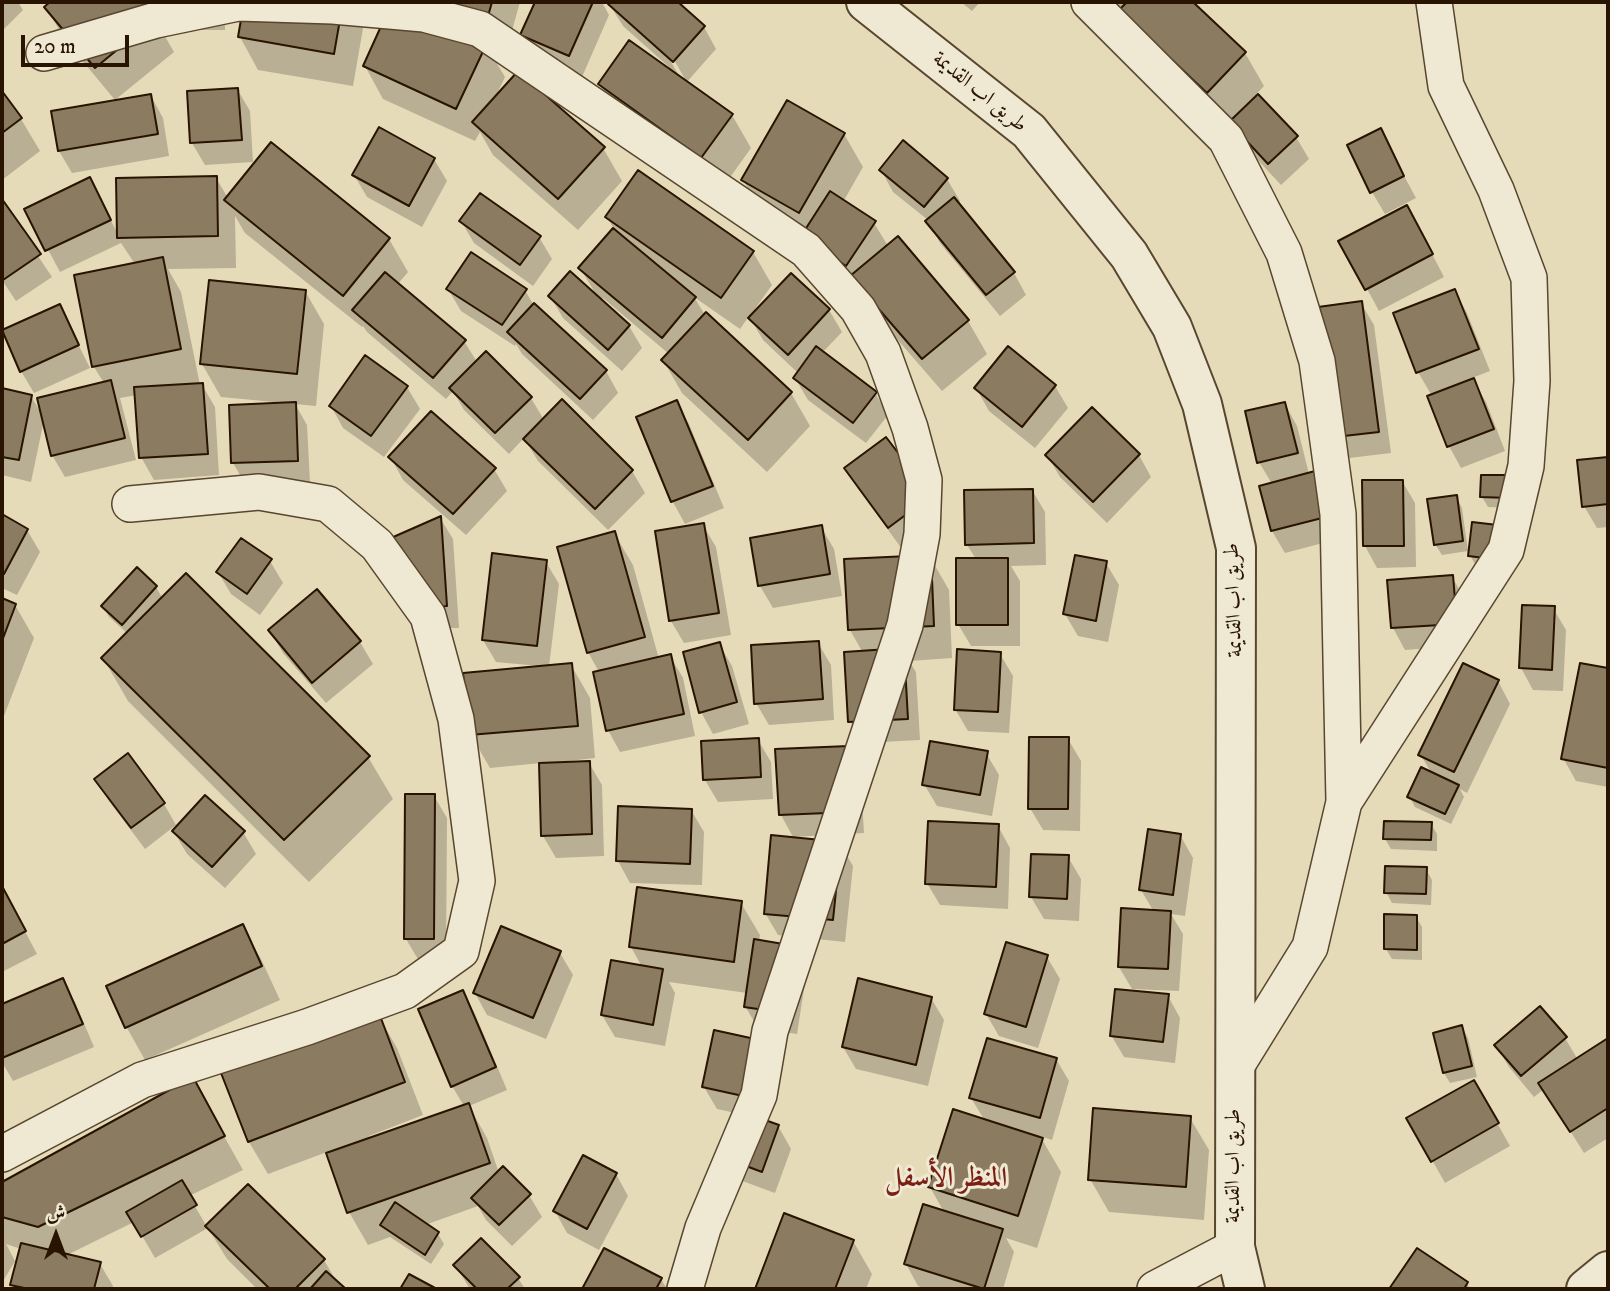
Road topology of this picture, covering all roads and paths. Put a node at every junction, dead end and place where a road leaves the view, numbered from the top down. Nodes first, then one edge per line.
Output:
1 (866, 2) edge
2 (1089, 2) edge
3 (1434, 2) edge
4 (44, 53) dead end
5 (130, 504) dead end
6 (1344, 802) junction
7 (1235, 1068) junction
8 (2, 1154) edge
9 (1235, 1247) junction
10 (1608, 1271) edge
11 (685, 1289) edge
12 (1155, 1289) edge
13 (1245, 1289) edge
14 (1586, 1289) edge

1 - 7 street, طريق اب القديمة
2 - 6 street
3 - 6 street
4 - 11 street
5 - 8 street
6 - 7 street
7 - 9 street, طريق اب القديمة
9 - 12 street
9 - 13 street, طريق اب القديمة
10 - 14 street

